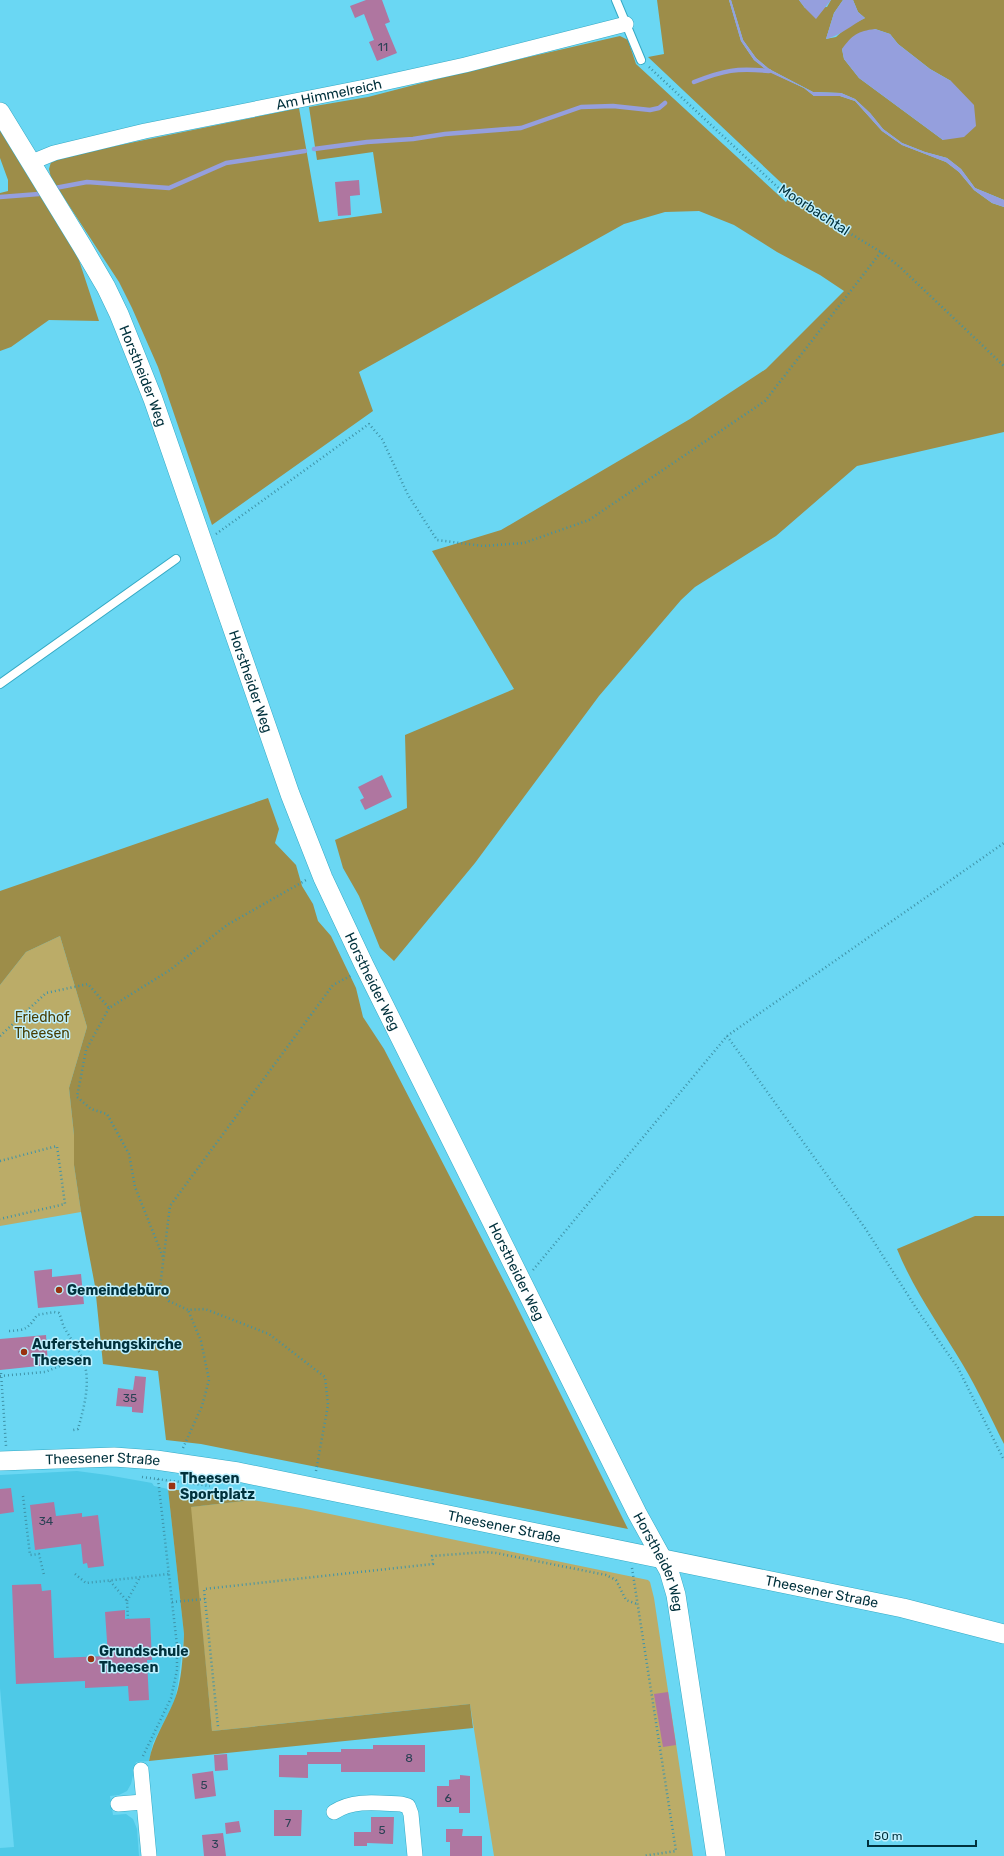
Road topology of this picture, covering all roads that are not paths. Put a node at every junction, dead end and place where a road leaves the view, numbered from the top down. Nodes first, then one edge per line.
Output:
1 (616, 0) edge
2 (626, 24) junction
3 (641, 60) road end
4 (0, 112) edge
5 (32, 162) junction
6 (176, 559) dead end
7 (0, 684) edge
8 (4, 1461) edge
9 (662, 1558) junction
10 (1004, 1634) edge
11 (141, 1770) road end
12 (144, 1802) junction
13 (118, 1804) dead end
14 (334, 1812) dead end
15 (149, 1856) edge
16 (415, 1856) edge
17 (716, 1856) edge

1 - 2 lane
2 - 3 lane
2 - 5 street, Am Himmelreich
4 - 5 street, Horstheider Weg
5 - 9 street, Horstheider Weg
6 - 7 lane
8 - 9 street, Theesener Straße
9 - 10 street, Theesener Straße
9 - 17 street, Horstheider Weg
11 - 12 street
12 - 13 street
12 - 15 street
14 - 16 street

